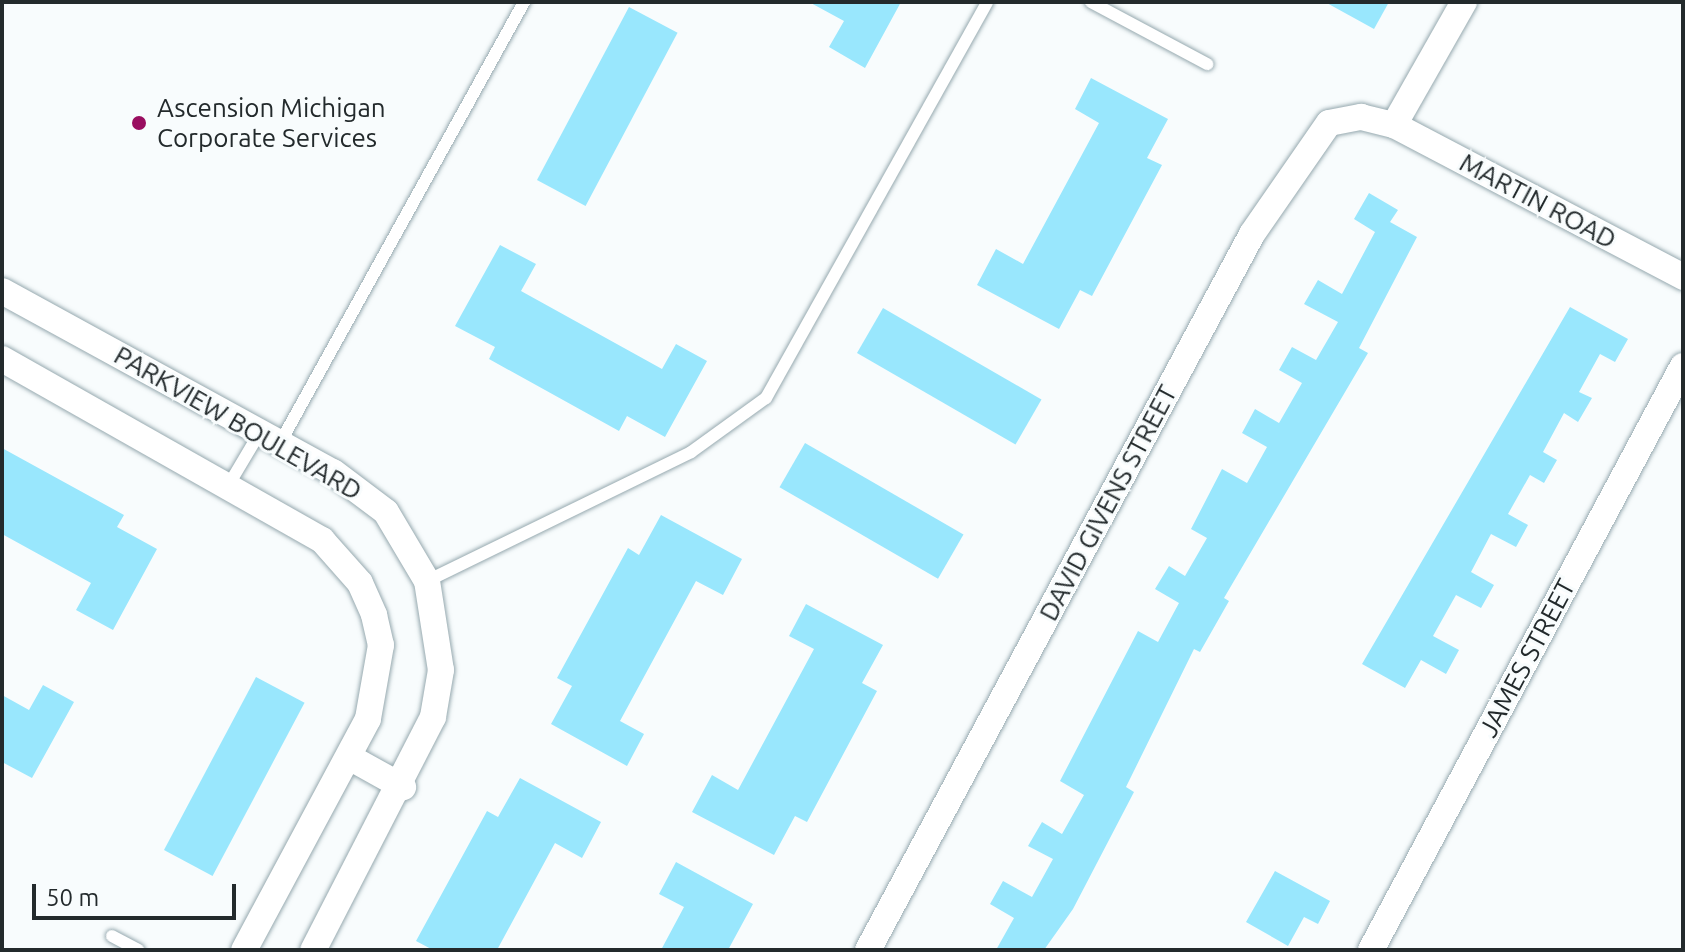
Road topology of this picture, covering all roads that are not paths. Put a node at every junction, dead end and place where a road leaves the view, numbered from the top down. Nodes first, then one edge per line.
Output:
1 (524, 2) edge
2 (987, 2) edge
3 (1091, 2) edge
4 (1464, 2) edge
5 (1207, 64) dead end
6 (1394, 125) junction
7 (1683, 277) edge
8 (2, 291) edge
9 (2, 359) edge
10 (1683, 366) edge
11 (270, 437) junction
12 (228, 486) junction
13 (427, 581) junction
14 (349, 757) junction
15 (403, 787) junction
16 (112, 936) dead end
17 (138, 950) edge
18 (244, 950) edge
19 (313, 950) edge
20 (868, 950) edge
21 (1371, 950) edge

1 - 11 lane
2 - 13 lane
3 - 5 lane
4 - 6 street
6 - 7 street, MARTIN ROAD
6 - 20 street, DAVID GIVENS STREET
8 - 11 street, PARKVIEW BOULEVARD
9 - 12 street
10 - 21 street, JAMES STREET
11 - 12 lane
11 - 13 street, PARKVIEW BOULEVARD
12 - 14 street
13 - 15 street, PARKVIEW BOULEVARD
14 - 15 street
14 - 18 street
15 - 19 street, PARKVIEW BOULEVARD
16 - 17 lane

